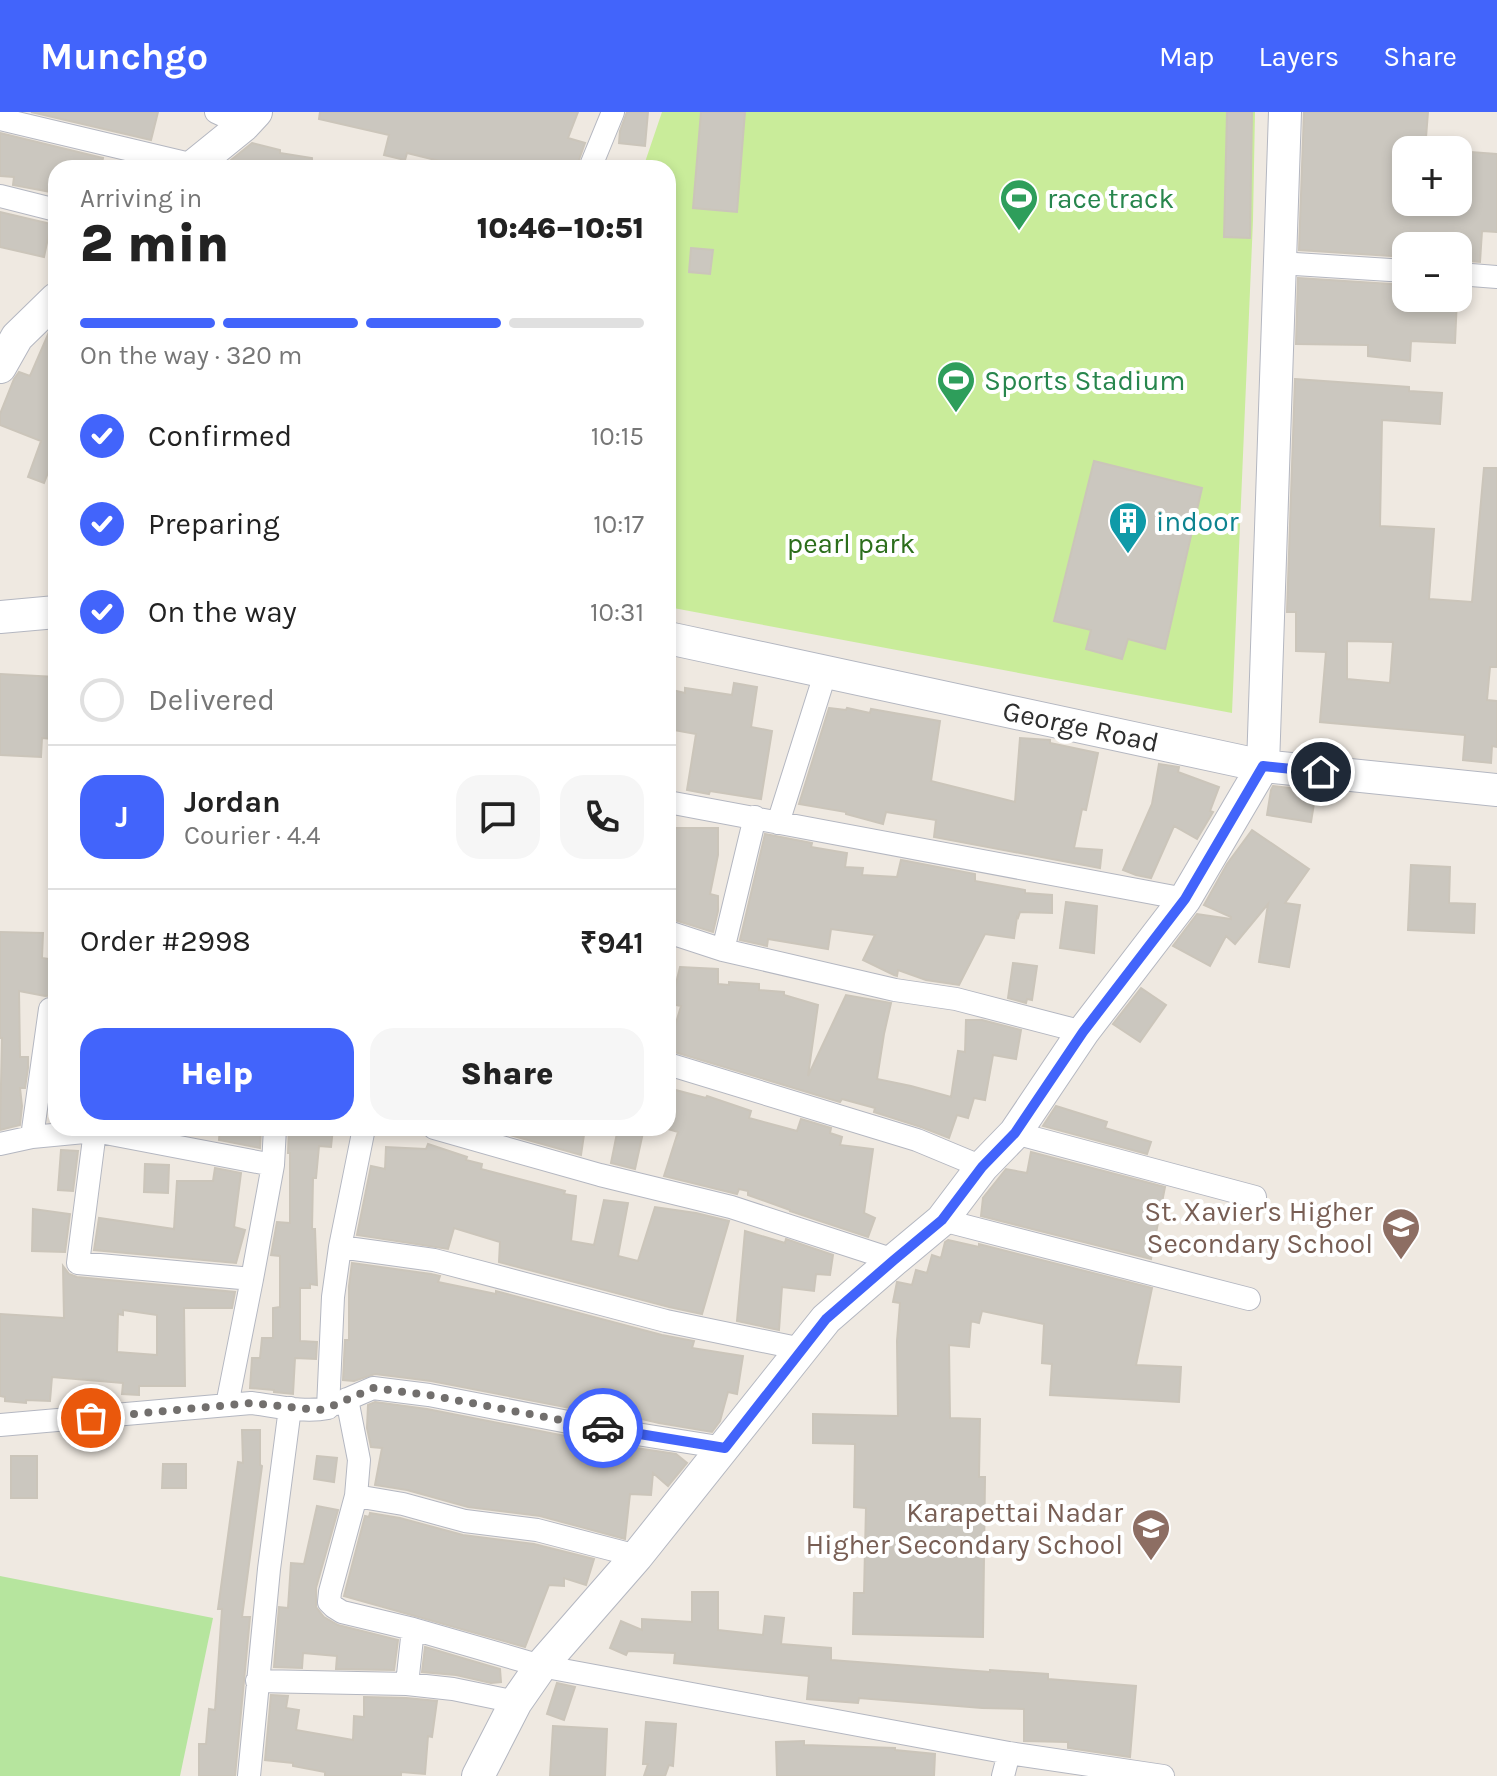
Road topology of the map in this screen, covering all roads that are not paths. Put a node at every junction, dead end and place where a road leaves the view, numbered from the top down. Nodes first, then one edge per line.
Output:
1 (613, 112) edge
2 (1285, 112) edge
3 (238, 116) edge
4 (0, 119) edge
5 (164, 160) edge
6 (198, 160) edge
7 (593, 160) edge
8 (0, 196) edge
9 (48, 208) edge
10 (1279, 263) junction
11 (1392, 270) edge
12 (1472, 275) edge
13 (1497, 277) edge
14 (48, 305) edge
15 (9, 336) edge
16 (0, 367) edge
17 (48, 613) edge
18 (0, 617) edge
19 (676, 640) edge
20 (826, 671) junction
21 (1263, 766) junction
22 (1497, 790) edge
23 (676, 803) edge
24 (755, 817) junction
25 (778, 823) junction
26 (1185, 899) junction
27 (676, 935) edge
28 (723, 950) junction
29 (48, 1023) edge
30 (1083, 1032) junction
31 (676, 1066) edge
32 (1015, 1133) junction
33 (48, 1135) edge
34 (94, 1136) edge
35 (121, 1136) edge
36 (275, 1136) edge
37 (362, 1136) edge
38 (461, 1136) edge
39 (32, 1137) junction
40 (0, 1144) edge
41 (273, 1165) junction
42 (982, 1167) junction
43 (1255, 1197) dead end
44 (942, 1220) junction
45 (340, 1247) junction
46 (894, 1260) junction
47 (252, 1279) junction
48 (1249, 1299) dead end
49 (802, 1349) junction
50 (338, 1404) junction
51 (227, 1405) junction
52 (290, 1408) junction
53 (0, 1425) edge
54 (725, 1448) junction
55 (356, 1496) junction
56 (637, 1556) junction
57 (413, 1629) junction
58 (541, 1666) junction
59 (257, 1681) junction
60 (407, 1684) junction
61 (516, 1702) junction
62 (1009, 1753) junction
63 (249, 1776) edge
64 (478, 1776) edge
65 (1003, 1776) edge
66 (1163, 1776) edge

1 - 7 street
2 - 10 main road
3 - 6 main road
4 - 5 street
8 - 9 street
10 - 11 street
10 - 21 main road
12 - 13 street
14 - 15 main road
15 - 16 main road
17 - 18 main road
19 - 20 main road, George Road
20 - 21 main road, George Road
20 - 25 street
21 - 22 main road, George Road
21 - 26 main road
23 - 24 street
24 - 25 street
24 - 28 street
25 - 26 street
26 - 30 main road
27 - 28 street
28 - 30 street
29 - 39 street
30 - 32 main road
31 - 42 street
32 - 42 main road
32 - 43 street
33 - 39 street
34 - 47 street
35 - 41 street
36 - 41 street
37 - 45 street
38 - 46 street
39 - 40 street
41 - 47 street
42 - 44 main road
44 - 46 main road
44 - 48 street
45 - 49 street
45 - 50 street
46 - 49 main road
47 - 51 street
49 - 54 main road
50 - 52 street
50 - 54 street
50 - 55 street
51 - 52 street
51 - 53 street
52 - 59 street
54 - 56 main road
55 - 56 street
55 - 57 street
56 - 58 main road
57 - 58 street
57 - 60 street
58 - 61 main road
58 - 62 street
59 - 60 street
59 - 63 street
60 - 61 street
61 - 64 main road
62 - 65 street
62 - 66 street

